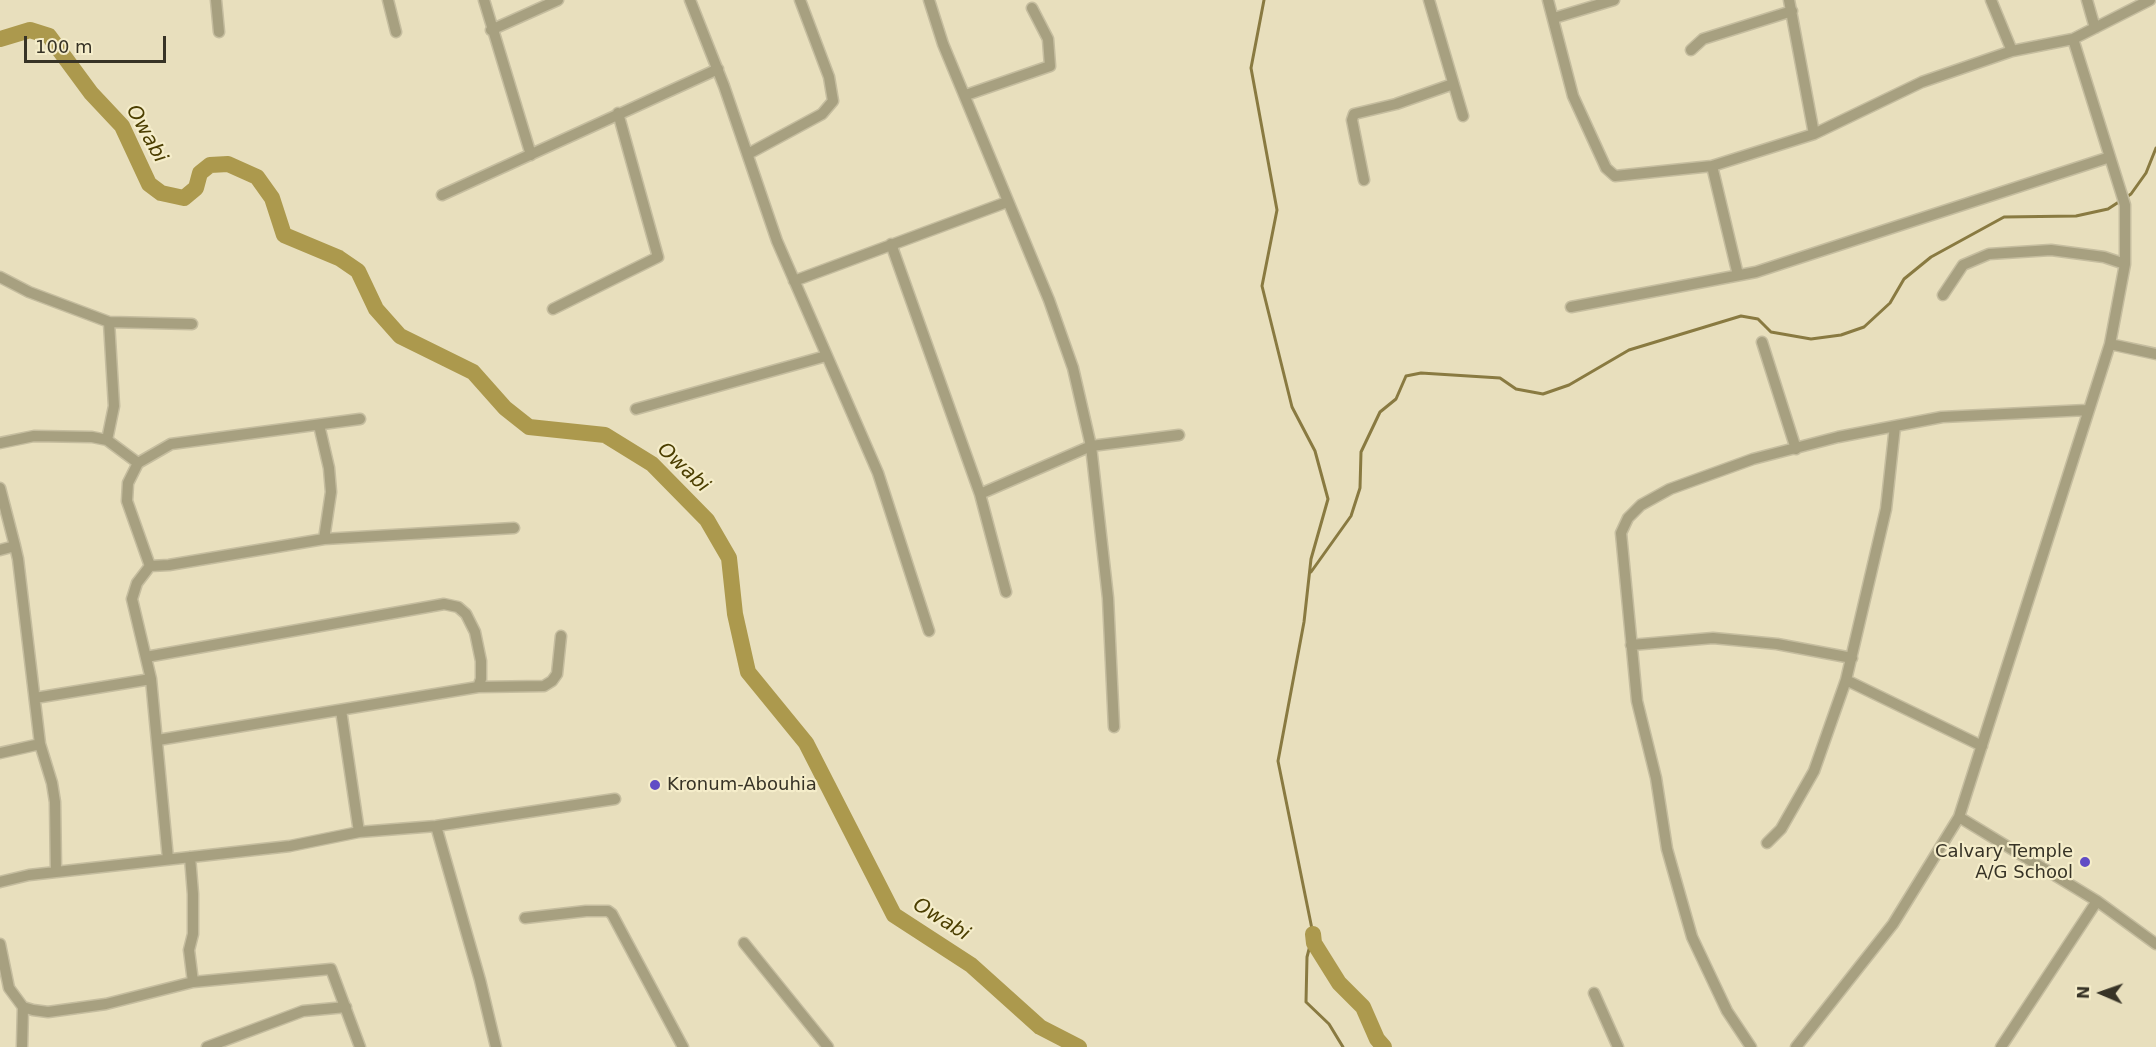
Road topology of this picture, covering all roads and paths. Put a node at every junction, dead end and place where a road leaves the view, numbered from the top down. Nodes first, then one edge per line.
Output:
1 (216, 0) edge
2 (388, 0) edge
3 (484, 0) edge
4 (558, 0) edge
5 (690, 0) edge
6 (800, 0) edge
7 (928, 0) edge
8 (1429, 0) edge
9 (1548, 0) edge
10 (1614, 0) edge
11 (1991, 0) edge
12 (2088, 0) edge
13 (2150, 0) edge
14 (1790, 5) edge
15 (1032, 8) dead end
16 (1554, 18) junction
17 (2095, 28) junction
18 (491, 30) junction
19 (219, 32) dead end
20 (396, 32) dead end
21 (2073, 39) junction
22 (1691, 50) dead end
23 (2012, 51) junction
24 (718, 69) junction
25 (1453, 84) junction
26 (966, 95) junction
27 (618, 113) junction
28 (1462, 116) dead end
29 (1814, 134) junction
30 (748, 154) junction
31 (531, 155) junction
32 (2110, 157) junction
33 (1712, 166) junction
34 (1364, 180) dead end
35 (442, 195) dead end
36 (1007, 202) junction
37 (891, 244) junction
38 (2126, 264) junction
39 (1738, 275) junction
40 (0, 277) edge
41 (794, 281) junction
42 (1943, 295) dead end
43 (1571, 307) dead end
44 (553, 309) dead end
45 (109, 322) junction
46 (192, 324) dead end
47 (1762, 342) dead end
48 (2110, 344) junction
49 (2156, 354) edge
50 (826, 356) junction
51 (636, 410) dead end
52 (2087, 410) junction
53 (360, 419) dead end
54 (319, 425) junction
55 (1895, 426) junction
56 (1179, 435) dead end
57 (106, 440) junction
58 (0, 443) edge
59 (1091, 446) junction
60 (1796, 449) junction
61 (138, 463) junction
62 (0, 488) edge
63 (980, 494) junction
64 (514, 528) dead end
65 (324, 539) junction
66 (15, 546) junction
67 (0, 550) edge
68 (150, 566) junction
69 (1006, 592) dead end
70 (928, 631) dead end
71 (561, 636) dead end
72 (1631, 645) junction
73 (146, 657) junction
74 (1852, 658) junction
75 (151, 679) junction
76 (1846, 680) junction
77 (478, 687) junction
78 (36, 698) junction
79 (341, 710) junction
80 (1114, 727) dead end
81 (158, 740) junction
82 (40, 744) junction
83 (1982, 746) junction
84 (0, 753) edge
85 (615, 799) dead end
86 (1959, 817) junction
87 (436, 826) junction
88 (359, 832) junction
89 (1767, 843) dead end
90 (190, 857) junction
91 (168, 859) junction
92 (56, 872) junction
93 (0, 882) edge
94 (2097, 901) junction
95 (525, 918) dead end
96 (744, 943) dead end
97 (0, 944) edge
98 (2156, 944) edge
99 (193, 982) junction
100 (1594, 993) dead end
101 (23, 1007) junction
102 (346, 1007) junction
103 (22, 1047) edge
104 (207, 1047) edge
105 (360, 1047) edge
106 (496, 1047) edge
107 (683, 1047) edge
108 (828, 1047) edge
109 (1618, 1047) edge
110 (1751, 1047) edge
111 (1796, 1047) edge
112 (2001, 1047) edge

1 - 19 street
2 - 20 street
3 - 18 street
4 - 18 street
5 - 24 street
6 - 30 street
7 - 26 street
8 - 25 street
9 - 16 street
10 - 16 street
11 - 23 street
12 - 17 street
13 - 17 street
14 - 22 street
14 - 29 street
15 - 26 street
16 - 33 street
17 - 21 street
18 - 31 street
21 - 23 street
21 - 32 street
23 - 29 street
24 - 27 street
24 - 30 street
25 - 28 street
25 - 34 street
26 - 36 street
27 - 31 street
27 - 44 street
29 - 33 street
30 - 41 street
31 - 35 street
32 - 38 street
32 - 39 street
33 - 39 street
36 - 37 street
36 - 59 street
37 - 41 street
37 - 63 street
38 - 42 street
38 - 48 street
39 - 43 street
40 - 45 street
41 - 50 street
45 - 46 street
45 - 57 street
47 - 60 street
48 - 49 street
48 - 52 street
50 - 51 street
50 - 70 street
52 - 55 street
52 - 83 street
53 - 54 street
54 - 61 street
54 - 65 street
55 - 60 street
55 - 74 street
56 - 59 street
57 - 58 street
57 - 61 street
59 - 63 street
59 - 80 street
60 - 72 street
61 - 68 street
62 - 66 street
63 - 69 street
64 - 65 street
65 - 68 street
66 - 67 street
66 - 78 street
68 - 73 street
71 - 77 street
72 - 74 street
72 - 110 street
73 - 75 street
73 - 77 street
74 - 76 street
75 - 78 street
75 - 81 street
76 - 83 street
76 - 89 street
77 - 79 street
78 - 82 street
79 - 81 street
79 - 88 street
81 - 91 street
82 - 84 street
82 - 92 street
83 - 86 street
85 - 87 street
86 - 94 street
86 - 111 street
87 - 88 street
87 - 106 street
88 - 90 street
90 - 91 street
90 - 99 street
91 - 92 street
92 - 93 street
94 - 98 street
94 - 112 street
95 - 107 street
96 - 108 street
97 - 101 street
99 - 101 street
99 - 102 street
100 - 109 street
101 - 103 street
102 - 104 street
102 - 105 street

